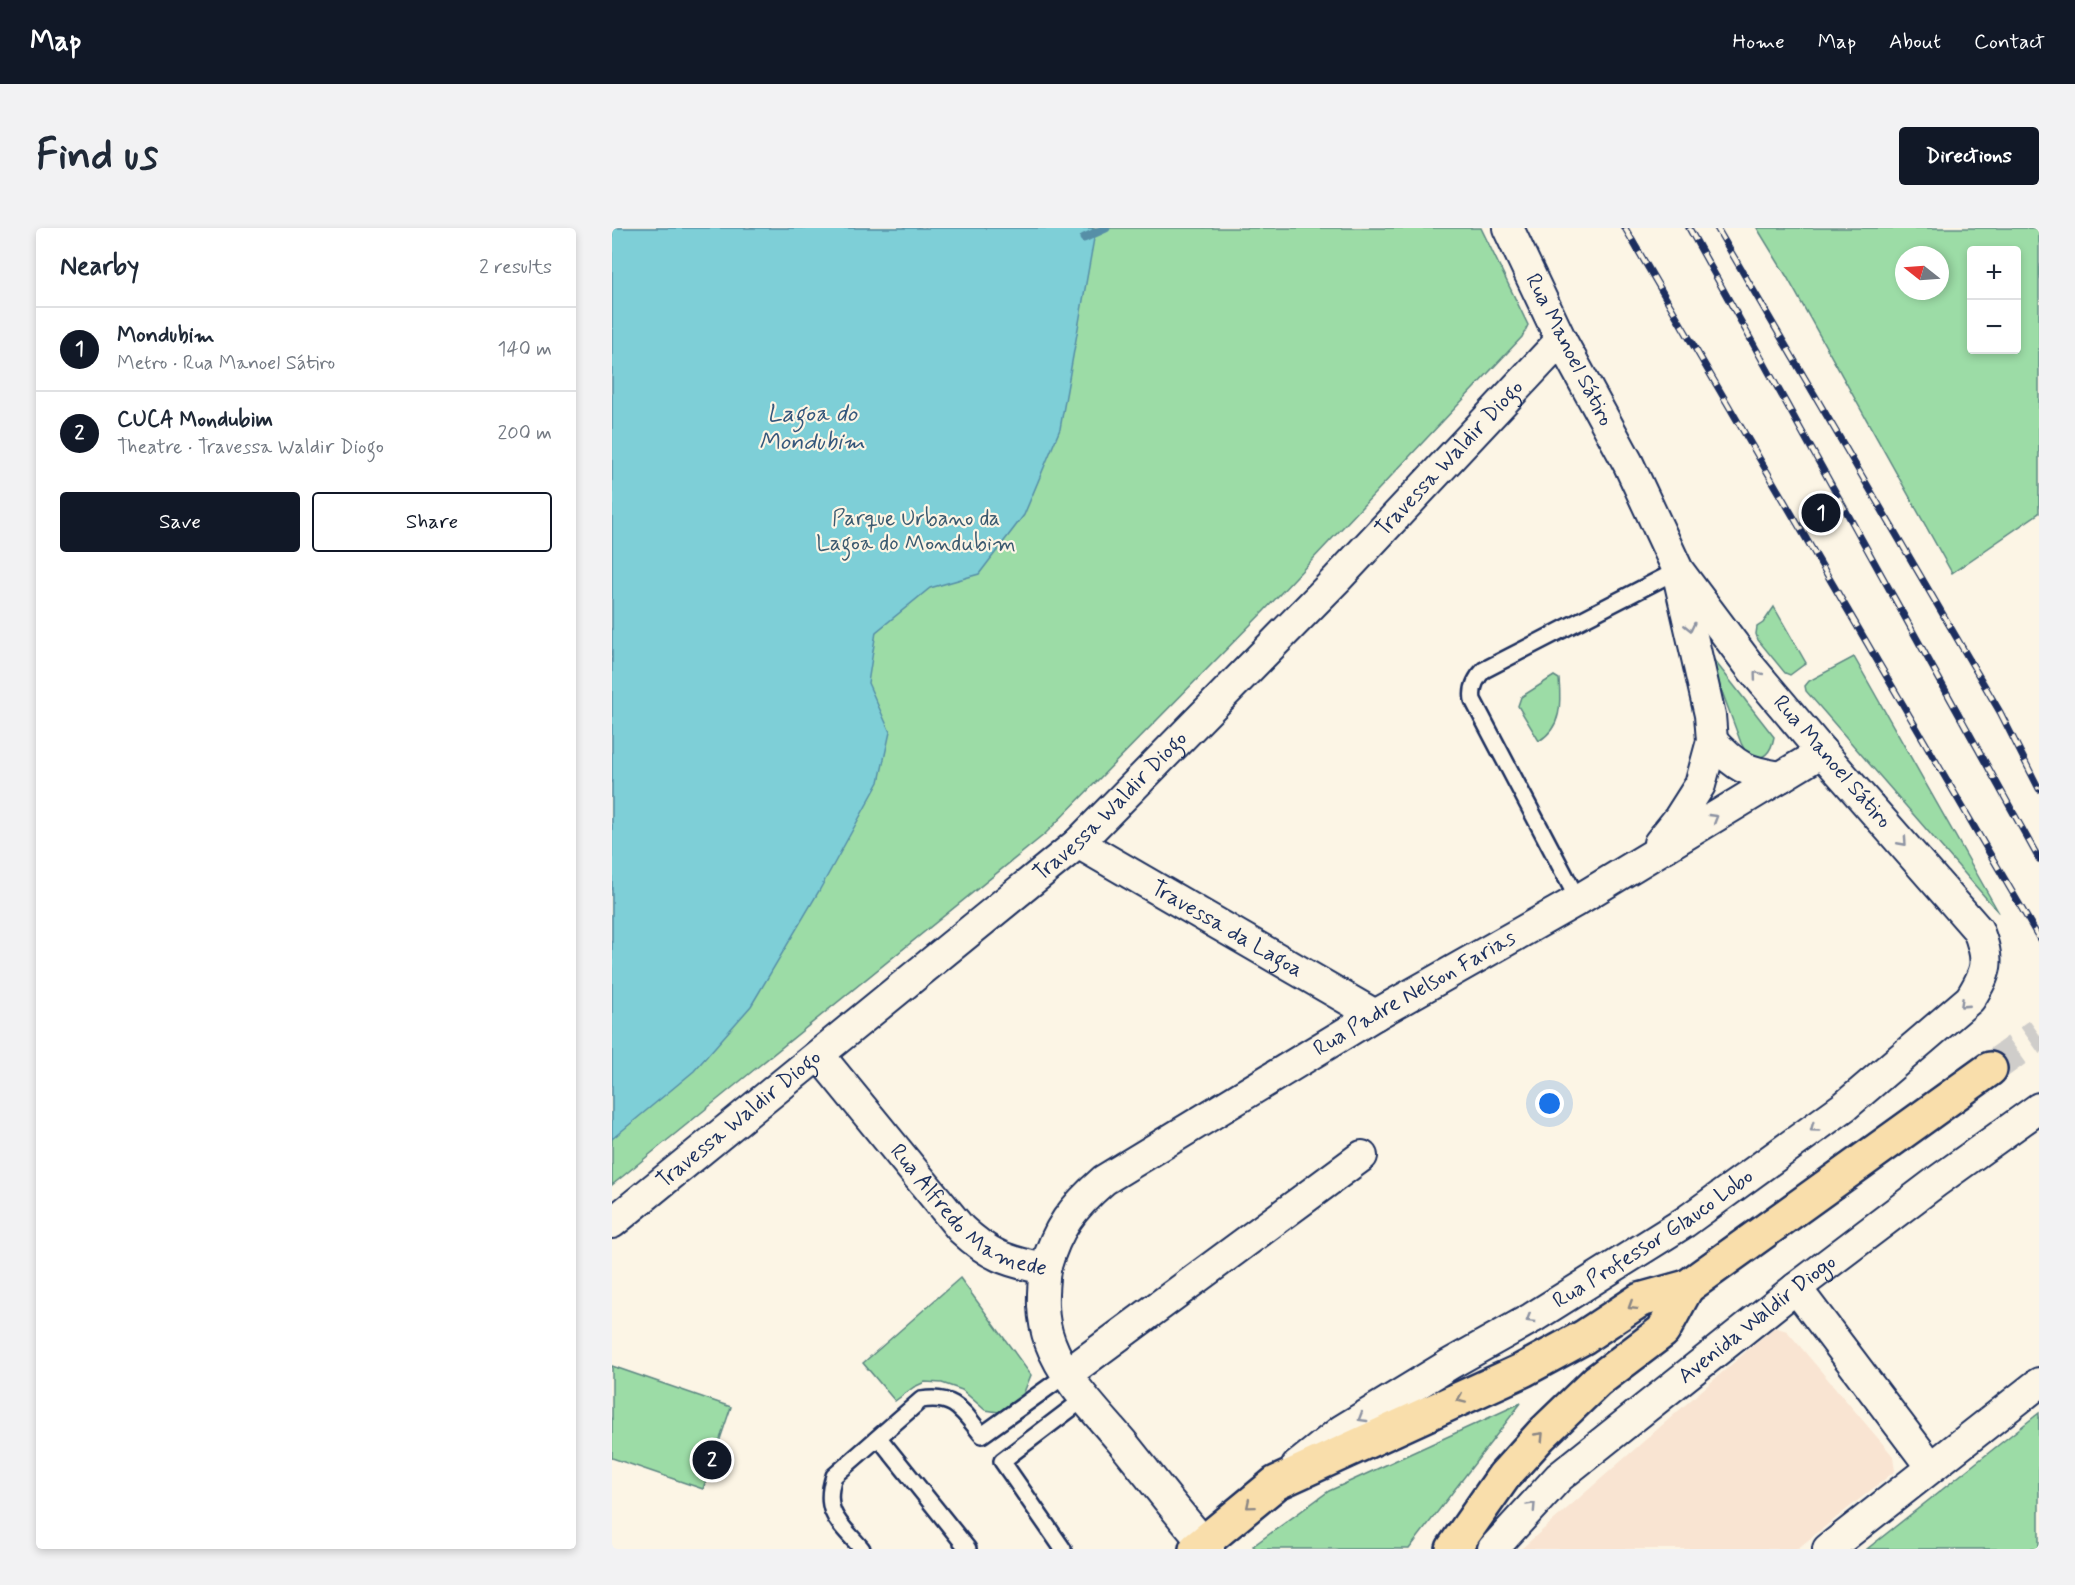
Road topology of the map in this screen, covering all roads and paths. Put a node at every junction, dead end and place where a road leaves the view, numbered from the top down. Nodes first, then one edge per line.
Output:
1 (1508, 228) edge
2 (1561, 340) junction
3 (1677, 570) junction
4 (1712, 741) junction
5 (1822, 752) junction
6 (1781, 777) junction
7 (1078, 843) junction
8 (1646, 858) junction
9 (1578, 900) junction
10 (1986, 952) joint
11 (1375, 1015) junction
12 (819, 1055) junction
13 (1990, 1069) tunnel mouth
14 (2039, 1108) edge
15 (1362, 1156) dead end
16 (612, 1223) edge
17 (1045, 1269) junction
18 (1687, 1287) junction
19 (1796, 1288) junction
20 (1067, 1374) junction
21 (2039, 1383) edge
22 (1085, 1398) junction
23 (879, 1438) junction
24 (1931, 1467) junction
25 (1276, 1483) junction
26 (1203, 1547) edge
27 (862, 1549) edge
28 (968, 1549) edge
29 (1063, 1549) edge
30 (1453, 1549) edge
31 (1492, 1549) edge
32 (1828, 1549) edge

1 - 2 street, Rua Manoel Sátiro
2 - 3 street, Rua Manoel Sátiro
2 - 7 street, Travessa Waldir Diogo
3 -> 4 street, Rua Manoel Sátiro
5 -> 3 street, Rua Manoel Sátiro
3 - 9 lane
4 - 6 street
4 - 8 street, Rua Manoel Sátiro
5 - 6 street, Rua Padre Nelson Farias
5 -> 10 street, Rua Manoel Sátiro
8 -> 6 street, Rua Padre Nelson Farias
7 - 11 street, Travessa da Lagoa
7 - 12 street, Travessa Waldir Diogo
8 - 9 street, Rua Padre Nelson Farias
9 - 11 street, Rua Padre Nelson Farias
10 -> 25 street, Rua Professor Glauco Lobo
11 - 17 street, Rua Padre Nelson Farias
12 - 16 street, Travessa Waldir Diogo
12 - 17 street, Rua Alfredo Mamede
13 - 18 main road, Rua Professor Glauco Lobo
14 - 19 street, Avenida Waldir Diogo
15 - 20 street
17 - 20 street, Rua Alfredo Mamede
18 -> 25 main road, Rua Professor Glauco Lobo
30 -> 18 main road, Rua Professor Glauco Lobo
19 - 24 street
31 -> 19 street, Avenida Waldir Diogo
20 - 22 street, Rua Alfredo Mamede
20 - 23 lane
21 - 24 street
22 - 26 street, Rua Alfredo Mamede
22 - 29 lane
23 - 27 lane
23 - 28 lane
24 - 32 street
25 -> 26 main road, Rua Professor Glauco Lobo

